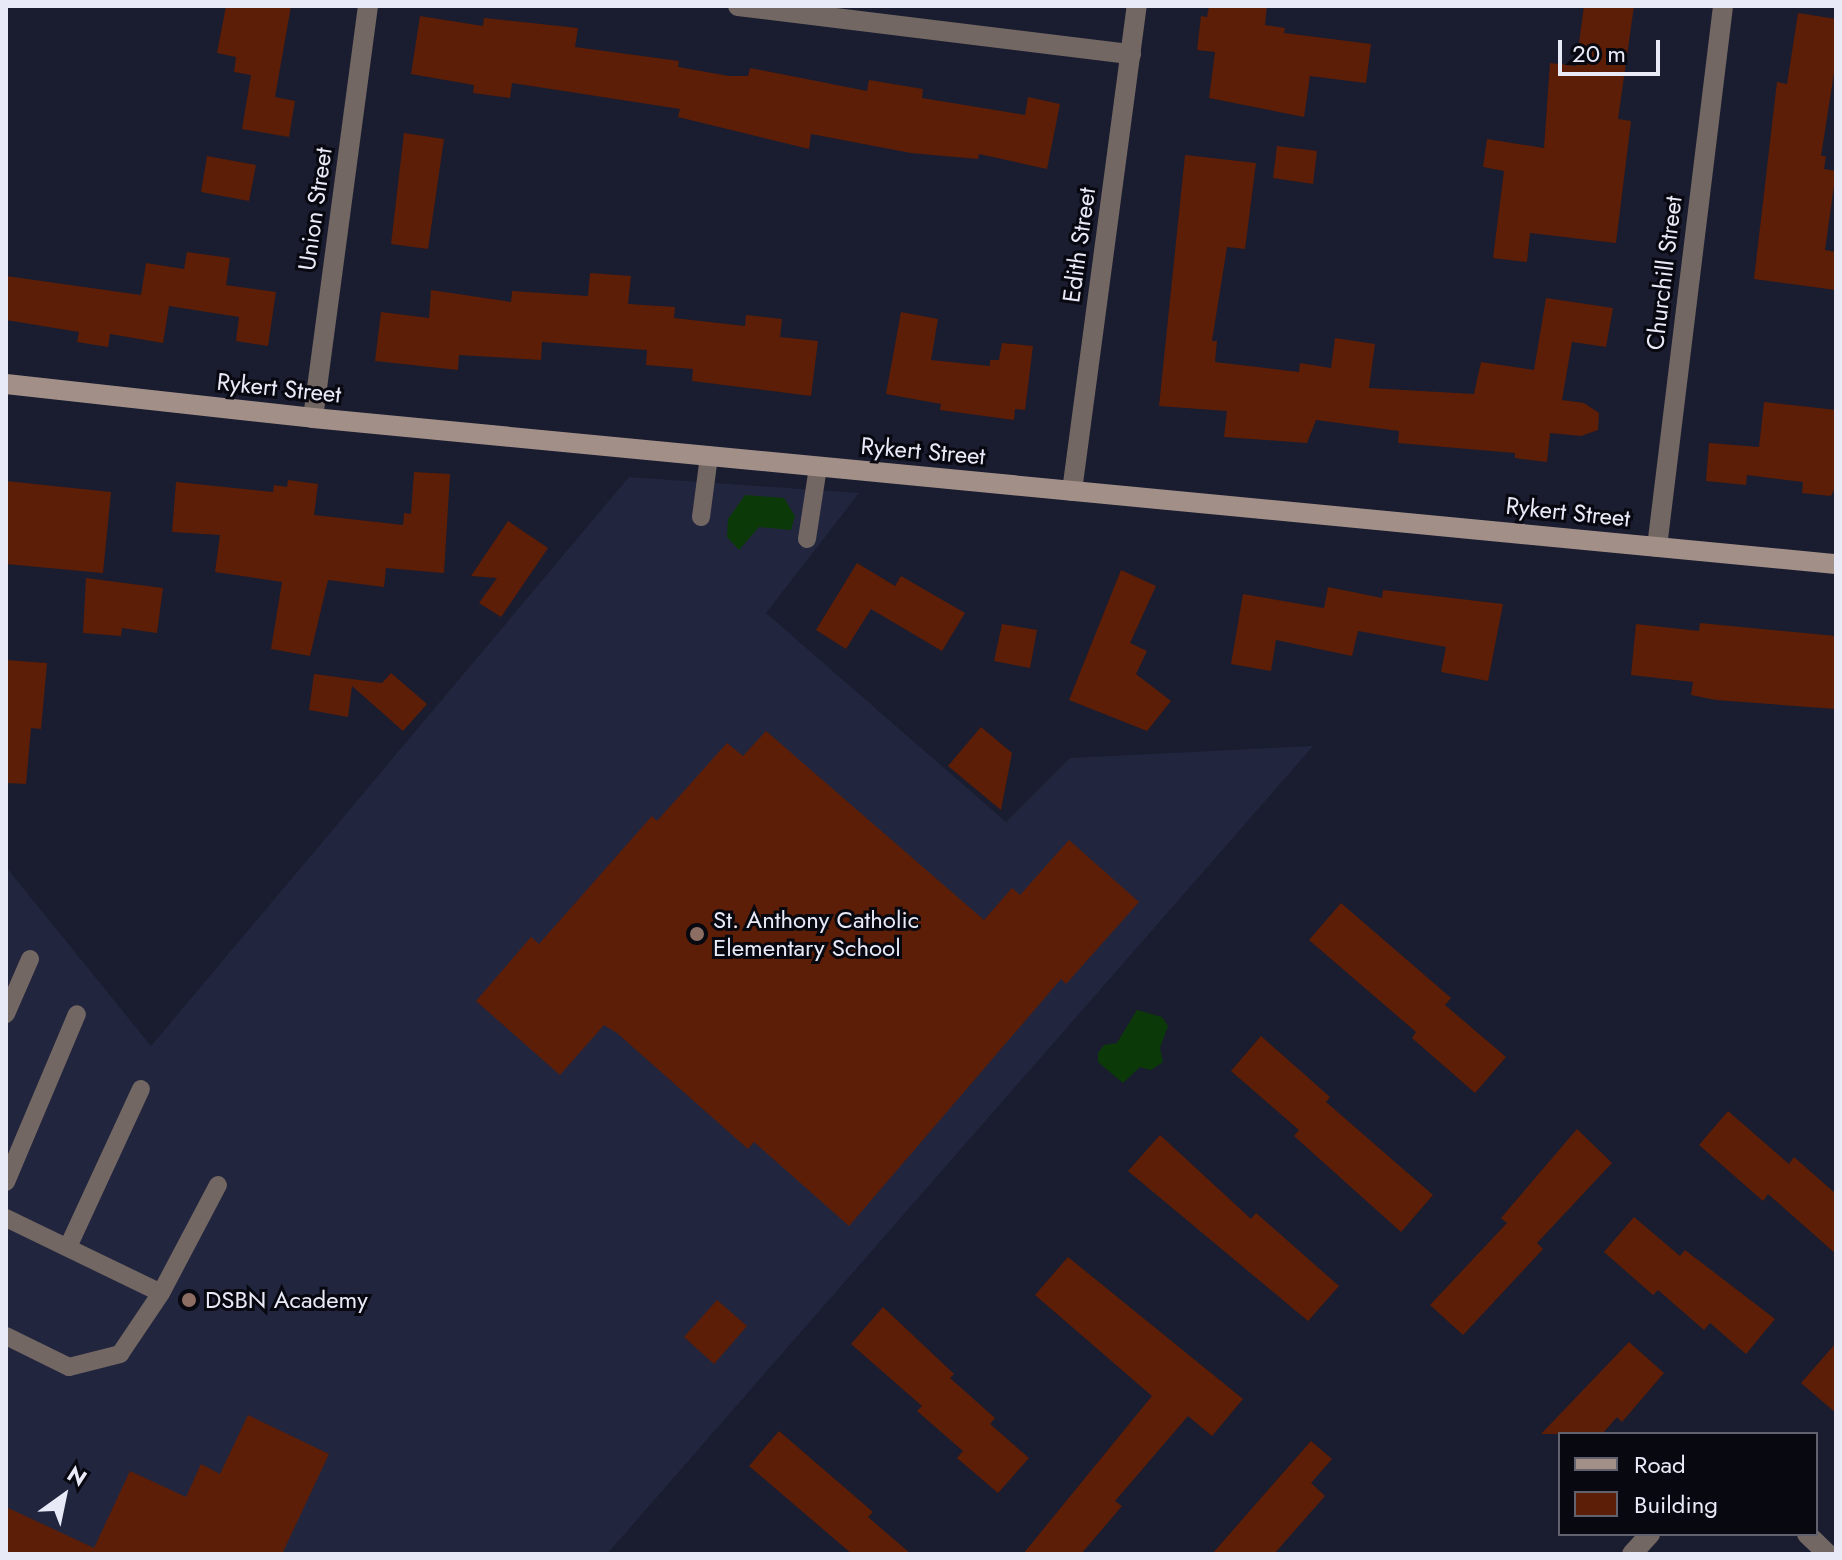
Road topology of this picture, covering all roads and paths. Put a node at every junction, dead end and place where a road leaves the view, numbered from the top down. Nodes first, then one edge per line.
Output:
1 (368, 6) edge
2 (738, 6) edge
3 (1137, 6) edge
4 (1723, 6) edge
5 (1131, 54) junction
6 (6, 384) edge
7 (313, 418) junction
8 (709, 456) junction
9 (818, 467) junction
10 (1072, 491) junction
11 (701, 517) dead end
12 (807, 539) dead end
13 (1657, 547) junction
14 (1836, 564) edge
15 (30, 959) dead end
16 (6, 1014) edge
17 (77, 1014) dead end
18 (141, 1089) dead end
19 (6, 1182) edge
20 (218, 1185) dead end
21 (6, 1218) edge
22 (68, 1247) junction
23 (161, 1293) junction
24 (6, 1336) edge
25 (1648, 1536) edge
26 (1809, 1536) edge
27 (1632, 1554) edge
28 (1828, 1554) edge

1 - 7 street, Union Street
2 - 5 street
3 - 5 street, Edith Street
4 - 13 street, Churchill Street
5 - 10 street, Edith Street
6 - 7 street, Rykert Street
7 - 8 street, Rykert Street
8 - 9 street, Rykert Street
8 - 11 lane
9 - 10 street, Rykert Street
9 - 12 lane
10 - 13 street, Rykert Street
13 - 14 street, Rykert Street
15 - 16 lane
17 - 19 lane
18 - 22 lane
20 - 23 lane
21 - 22 lane
22 - 23 lane
23 - 24 lane
25 - 27 street
26 - 28 street

